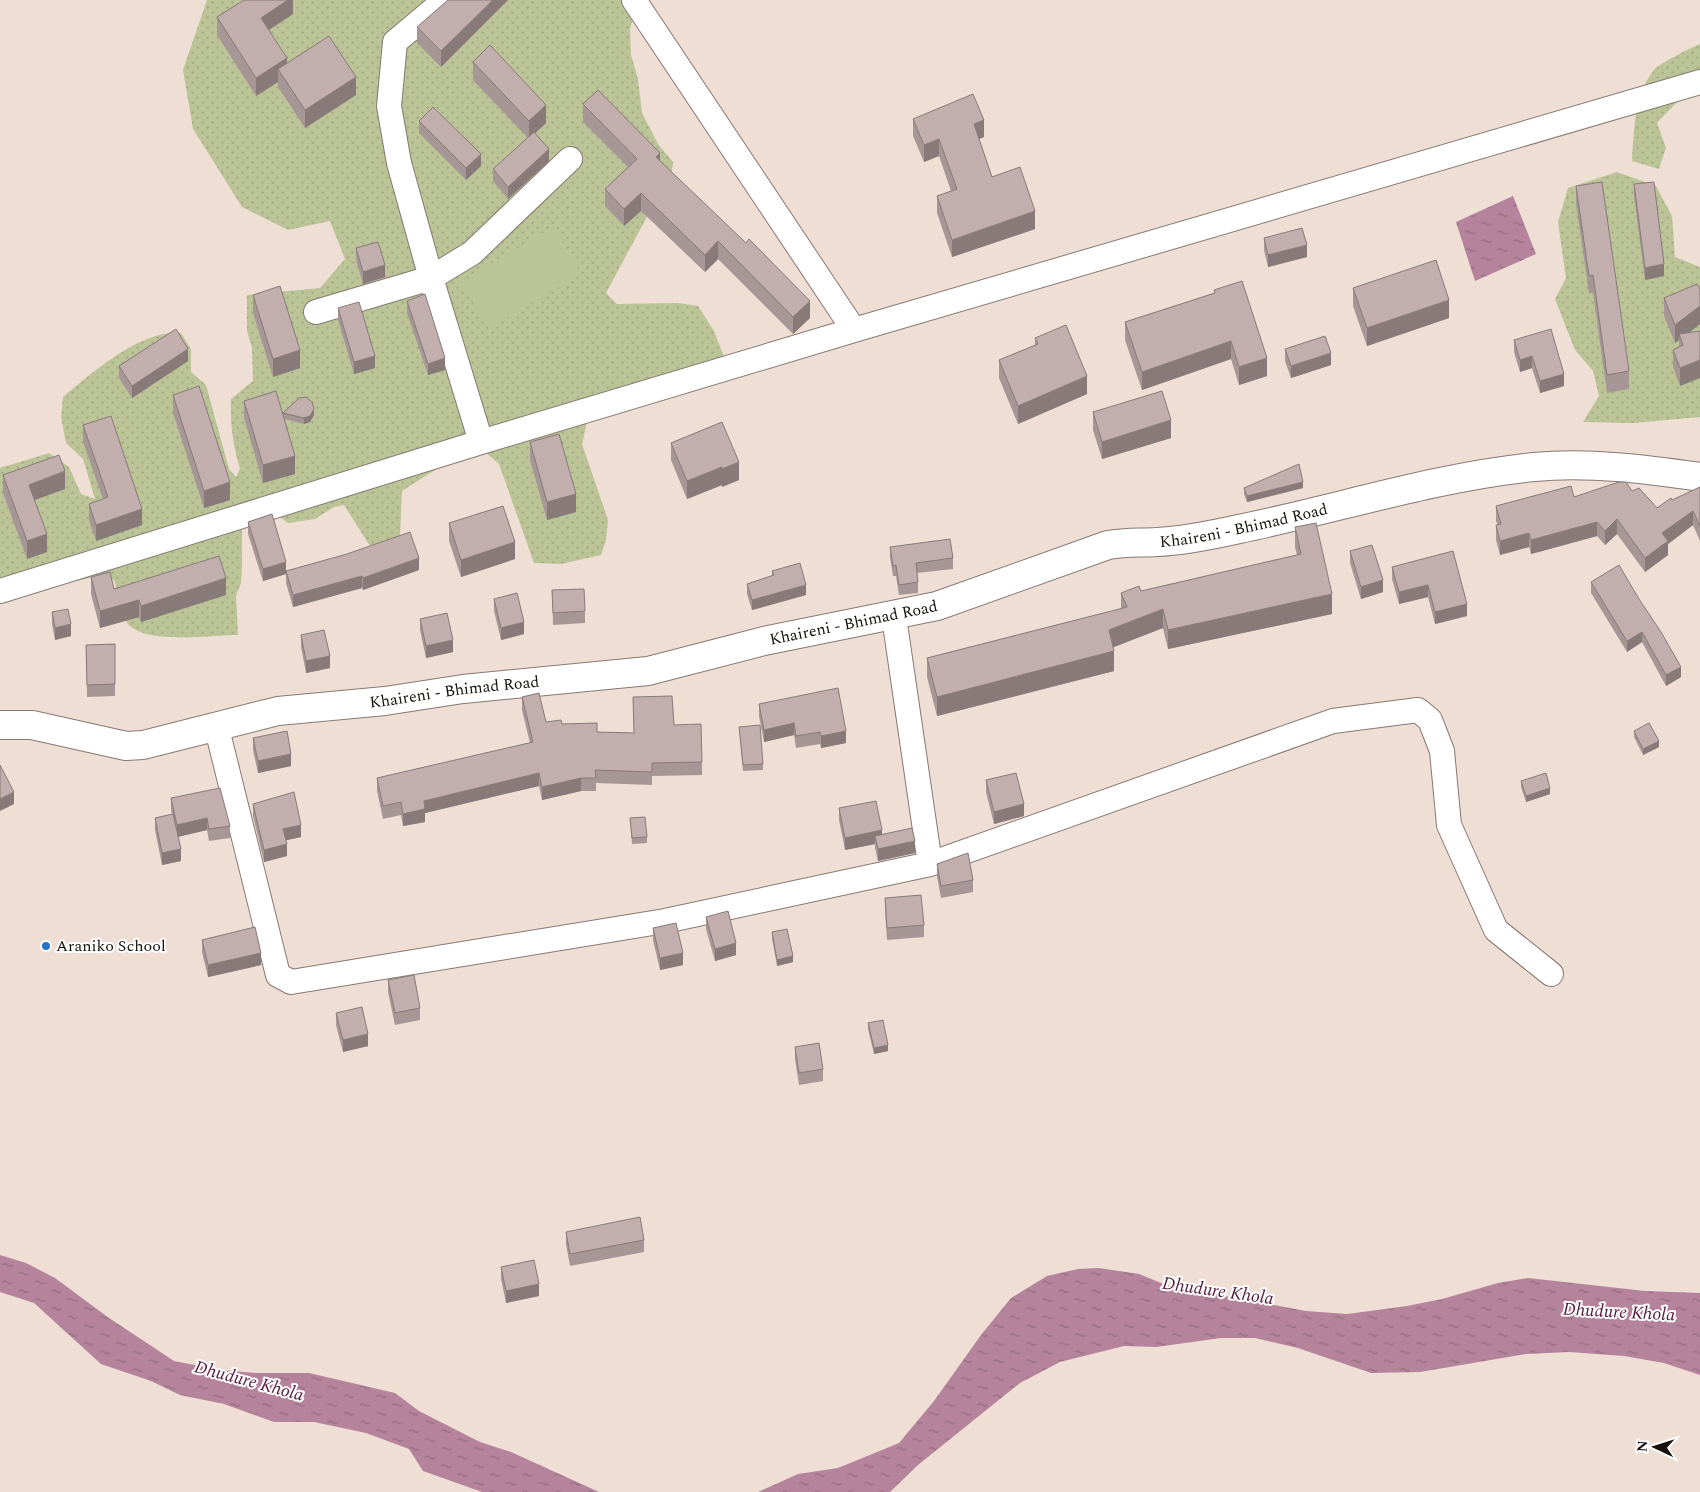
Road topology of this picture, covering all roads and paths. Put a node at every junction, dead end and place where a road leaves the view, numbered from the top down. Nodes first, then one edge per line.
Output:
1 (445, 0) edge
2 (634, 0) edge
3 (1700, 82) edge
4 (570, 159) dead end
5 (431, 278) junction
6 (316, 312) dead end
7 (854, 330) junction
8 (481, 442) junction
9 (1700, 477) edge
10 (0, 591) edge
11 (894, 617) junction
12 (0, 725) edge
13 (216, 725) junction
14 (930, 864) junction
15 (1551, 974) dead end

1 - 5 street
2 - 7 street
3 - 7 street
4 - 5 street
5 - 6 street
5 - 8 street
7 - 8 street
8 - 10 street
9 - 11 main road, Khaireni - Bhimad Road
11 - 13 main road, Khaireni - Bhimad Road
11 - 14 street
12 - 13 main road, Khaireni - Bhimad Road
13 - 14 street
14 - 15 street

